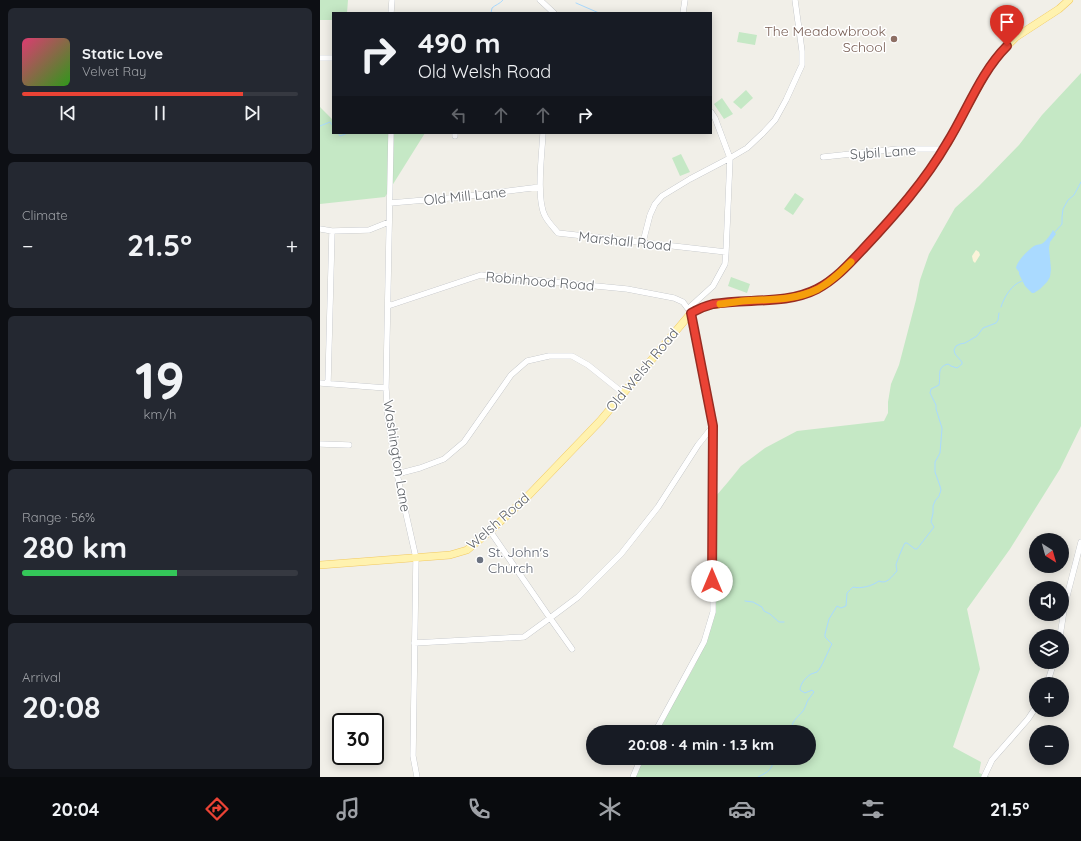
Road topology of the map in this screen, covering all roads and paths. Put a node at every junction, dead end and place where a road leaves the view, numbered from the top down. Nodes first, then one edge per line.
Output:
1 (392, 0) edge
2 (540, 0) edge
3 (685, 0) edge
4 (795, 0) edge
5 (1069, 0) edge
6 (391, 12) edge
7 (553, 12) edge
8 (683, 12) edge
9 (320, 58) edge
10 (332, 58) edge
11 (712, 114) edge
12 (391, 134) edge
13 (543, 134) edge
14 (942, 151) junction
15 (823, 156) dead end
16 (730, 158) junction
17 (540, 187) junction
18 (390, 203) junction
19 (389, 222) junction
20 (320, 229) edge
21 (332, 232) junction
22 (643, 242) junction
23 (726, 252) junction
24 (388, 306) junction
25 (691, 313) junction
26 (320, 383) edge
27 (328, 383) junction
28 (386, 388) junction
29 (623, 393) junction
30 (600, 421) joint
31 (713, 426) junction
32 (320, 444) edge
33 (349, 445) dead end
34 (397, 474) junction
35 (490, 531) junction
36 (1081, 542) edge
37 (416, 558) junction
38 (320, 565) edge
39 (550, 618) junction
40 (1061, 629) edge
41 (414, 643) junction
42 (572, 649) dead end
43 (1029, 717) edge
44 (659, 725) edge
45 (638, 765) edge
46 (417, 777) edge
47 (632, 777) edge
48 (984, 777) edge

1 - 6 street
2 - 7 street
3 - 8 street
4 - 16 street
5 - 14 main road, Old Welsh Road
9 - 10 street
11 - 16 street
12 - 18 street, Washington Lane
13 - 17 street, Marshall Road
14 - 15 street, Sybil Lane
14 - 25 main road, Old Welsh Road
16 - 22 street
16 - 23 street
17 - 18 street, Old Mill Lane
17 - 22 street, Marshall Road
18 - 19 street, Washington Lane
19 - 21 street
19 - 24 street, Washington Lane
20 - 21 street
21 - 27 street
22 - 23 street, Marshall Road
23 - 25 street
24 - 25 street, Robinhood Road
24 - 28 street, Washington Lane
25 - 29 main road, Old Welsh Road
25 - 31 street
26 - 27 street
27 - 28 street
28 - 34 street, Washington Lane
29 - 30 main road, Old Welsh Road
29 - 34 street
30 - 35 main road, Welsh Road
31 - 39 street
31 - 44 street
32 - 33 street
34 - 37 street, Washington Lane
35 - 37 main road, Welsh Road
35 - 39 street
36 - 40 street
37 - 38 main road, Welsh Road
37 - 41 street, Washington Lane
39 - 41 street
39 - 42 street
41 - 46 street, Washington Lane
43 - 48 street
45 - 47 street

